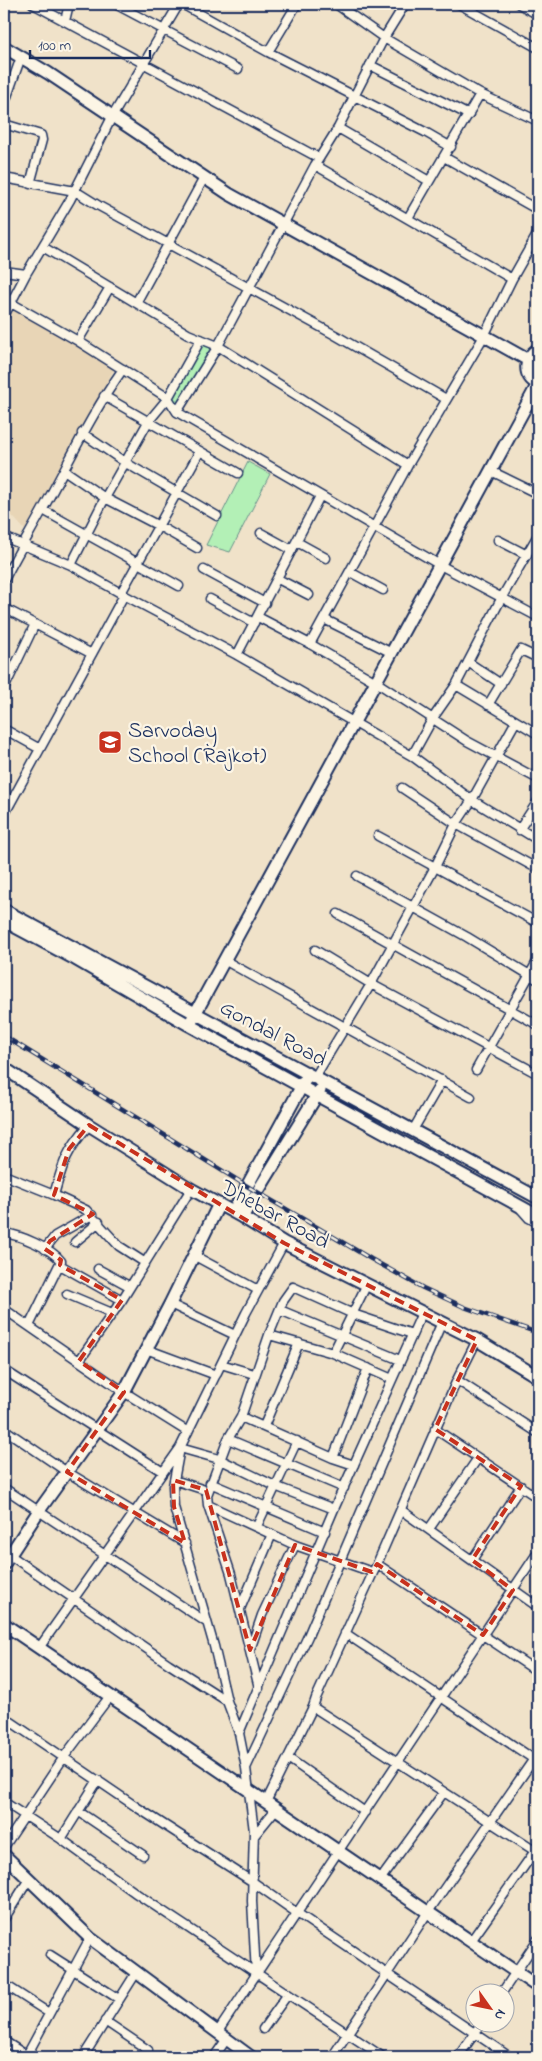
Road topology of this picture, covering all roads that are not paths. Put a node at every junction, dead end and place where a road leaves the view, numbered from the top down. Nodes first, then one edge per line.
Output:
1 (33, 4) edge
2 (69, 4) edge
3 (115, 4) edge
4 (180, 4) edge
5 (297, 4) edge
6 (405, 4) edge
7 (459, 4) edge
8 (519, 4) edge
9 (340, 5) edge
10 (535, 13) dead end
11 (65, 21) junction
12 (164, 28) junction
13 (384, 38) junction
14 (4, 47) edge
15 (538, 48) edge
16 (268, 52) junction
17 (21, 57) junction
18 (143, 63) junction
19 (370, 65) junction
20 (238, 69) dead end
21 (5, 92) edge
22 (480, 94) junction
23 (353, 97) junction
24 (4, 105) edge
25 (469, 115) junction
26 (112, 117) junction
27 (538, 121) edge
28 (4, 124) edge
29 (338, 128) junction
30 (451, 147) junction
31 (444, 157) junction
32 (317, 162) junction
33 (4, 178) edge
34 (204, 178) junction
35 (430, 181) junction
36 (30, 184) junction
37 (75, 190) junction
38 (538, 210) edge
39 (408, 218) junction
40 (284, 225) junction
41 (538, 233) edge
42 (536, 243) edge
43 (168, 244) junction
44 (43, 247) junction
45 (4, 271) edge
46 (26, 274) junction
47 (512, 279) junction
48 (110, 287) junction
49 (247, 288) junction
50 (7, 302) edge
51 (136, 303) junction
52 (4, 316) edge
53 (484, 336) junction
54 (201, 339) junction
55 (78, 341) junction
56 (218, 346) junction
57 (538, 349) edge
58 (528, 360) junction
59 (123, 370) junction
60 (538, 384) edge
61 (104, 396) junction
62 (168, 398) junction
63 (446, 399) junction
64 (177, 412) junction
65 (148, 422) junction
66 (82, 433) junction
67 (200, 451) junction
68 (126, 463) junction
69 (408, 465) junction
70 (64, 470) junction
71 (491, 471) junction
72 (238, 472) dead end
73 (176, 491) junction
74 (538, 494) edge
75 (320, 496) junction
76 (105, 498) junction
77 (43, 510) junction
78 (217, 516) dead end
79 (159, 526) junction
80 (374, 527) junction
81 (261, 533) dead end
82 (87, 534) junction
83 (538, 535) edge
84 (4, 537) edge
85 (498, 540) dead end
86 (297, 542) junction
87 (22, 545) junction
88 (197, 548) dead end
89 (292, 550) junction
90 (526, 555) junction
91 (326, 558) dead end
92 (139, 563) junction
93 (71, 565) junction
94 (440, 565) junction
95 (204, 570) dead end
96 (350, 572) junction
97 (278, 579) junction
98 (4, 580) edge
99 (178, 586) dead end
100 (383, 590) dead end
101 (123, 594) junction
102 (309, 595) dead end
103 (502, 597) junction
104 (210, 599) dead end
105 (265, 603) junction
106 (4, 608) edge
107 (538, 617) edge
108 (324, 619) junction
109 (256, 620) junction
110 (35, 624) junction
111 (310, 644) junction
112 (392, 653) junction
113 (92, 654) junction
114 (238, 655) junction
115 (538, 658) edge
116 (468, 662) junction
117 (376, 682) junction
118 (501, 684) junction
119 (456, 685) junction
120 (4, 689) edge
121 (488, 705) junction
122 (433, 718) junction
123 (516, 722) junction
124 (353, 723) junction
125 (4, 728) edge
126 (538, 734) edge
127 (40, 748) junction
128 (412, 756) junction
129 (497, 756) junction
130 (538, 779) edge
131 (402, 788) dead end
132 (472, 800) junction
133 (538, 800) edge
134 (4, 815) edge
135 (456, 824) junction
136 (519, 830) junction
137 (378, 836) dead end
138 (538, 840) edge
139 (435, 867) junction
140 (538, 869) edge
141 (357, 876) dead end
142 (413, 906) junction
143 (4, 910) edge
144 (338, 914) dead end
145 (4, 921) edge
146 (538, 922) edge
147 (392, 945) junction
148 (315, 950) dead end
149 (224, 960) junction
150 (538, 960) edge
151 (530, 975) junction
152 (538, 980) edge
153 (371, 984) junction
154 (511, 1009) junction
155 (195, 1014) junction
156 (189, 1025) junction
157 (538, 1025) edge
158 (345, 1027) junction
159 (489, 1048) junction
160 (4, 1068) edge
161 (476, 1070) dead end
162 (538, 1074) edge
163 (315, 1077) junction
164 (442, 1080) junction
165 (302, 1086) junction
166 (317, 1095) junction
167 (471, 1097) dead end
168 (89, 1126) junction
169 (413, 1130) junction
170 (4, 1175) edge
171 (191, 1189) junction
172 (524, 1191) junction
173 (538, 1193) edge
174 (54, 1195) junction
175 (538, 1198) edge
176 (219, 1204) junction
177 (238, 1214) junction
178 (92, 1215) junction
179 (537, 1218) edge
180 (99, 1222) junction
181 (4, 1233) edge
182 (76, 1242) dead end
183 (284, 1242) junction
184 (45, 1249) junction
185 (193, 1256) junction
186 (144, 1262) junction
187 (60, 1265) junction
188 (98, 1269) dead end
189 (367, 1284) junction
190 (129, 1286) junction
191 (258, 1290) junction
192 (67, 1294) dead end
193 (122, 1300) junction
194 (170, 1304) junction
195 (4, 1309) edge
196 (280, 1310) junction
197 (112, 1313) junction
198 (422, 1313) junction
199 (352, 1314) junction
200 (442, 1322) junction
201 (29, 1326) junction
202 (412, 1334) junction
203 (234, 1335) junction
204 (269, 1335) junction
205 (341, 1336) junction
206 (477, 1340) junction
207 (298, 1343) junction
208 (146, 1349) junction
209 (333, 1353) junction
210 (400, 1360) junction
211 (80, 1361) junction
212 (221, 1364) junction
213 (368, 1368) junction
214 (4, 1370) edge
215 (254, 1374) junction
216 (216, 1375) junction
217 (538, 1377) edge
218 (392, 1379) junction
219 (457, 1380) junction
220 (124, 1392) junction
221 (241, 1416) junction
222 (264, 1426) junction
223 (4, 1428) edge
224 (435, 1429) junction
225 (97, 1430) junction
226 (188, 1432) junction
227 (538, 1433) edge
228 (228, 1439) junction
229 (296, 1441) junction
230 (180, 1448) junction
231 (333, 1458) junction
232 (478, 1458) junction
233 (220, 1459) junction
234 (286, 1464) junction
235 (354, 1465) junction
236 (68, 1472) junction
237 (162, 1472) junction
238 (174, 1480) junction
239 (275, 1486) junction
240 (521, 1486) junction
241 (209, 1487) junction
242 (4, 1488) edge
243 (344, 1488) junction
244 (538, 1498) edge
245 (208, 1505) junction
246 (266, 1507) junction
247 (334, 1509) junction
248 (401, 1510) junction
249 (135, 1511) junction
250 (38, 1512) junction
251 (257, 1526) junction
252 (429, 1529) junction
253 (325, 1532) junction
254 (272, 1534) junction
255 (185, 1543) junction
256 (295, 1544) junction
257 (538, 1552) edge
258 (316, 1553) junction
259 (6, 1556) edge
260 (104, 1556) junction
261 (472, 1560) junction
262 (339, 1561) junction
263 (377, 1564) junction
264 (372, 1572) junction
265 (513, 1590) junction
266 (75, 1599) junction
267 (538, 1607) edge
268 (240, 1609) junction
269 (206, 1622) junction
270 (4, 1624) edge
271 (345, 1633) junction
272 (483, 1635) junction
273 (39, 1648) junction
274 (250, 1650) junction
275 (538, 1672) edge
276 (259, 1688) junction
277 (110, 1696) junction
278 (441, 1697) junction
279 (227, 1700) junction
280 (313, 1707) junction
281 (4, 1717) edge
282 (239, 1732) junction
283 (64, 1758) junction
284 (288, 1758) junction
285 (537, 1758) edge
286 (398, 1762) junction
287 (246, 1768) junction
288 (98, 1780) junction
289 (249, 1791) junction
290 (444, 1792) junction
291 (4, 1802) edge
292 (266, 1802) junction
293 (276, 1809) junction
294 (78, 1811) junction
295 (364, 1812) junction
296 (25, 1816) junction
297 (491, 1823) junction
298 (254, 1836) junction
299 (61, 1839) junction
300 (4, 1847) edge
301 (338, 1851) junction
302 (537, 1852) edge
303 (4, 1855) edge
304 (143, 1856) dead end
305 (28, 1879) junction
306 (380, 1880) junction
307 (253, 1882) junction
308 (428, 1912) junction
309 (297, 1913) junction
310 (4, 1920) edge
311 (90, 1938) junction
312 (538, 1939) edge
313 (471, 1941) junction
314 (50, 1955) dead end
315 (72, 1970) junction
316 (516, 1972) junction
317 (136, 1973) junction
318 (256, 1974) junction
319 (386, 1974) junction
320 (4, 1984) edge
321 (508, 1984) edge
322 (538, 1987) edge
323 (288, 1994) junction
324 (119, 1999) junction
325 (49, 2013) junction
326 (105, 2021) junction
327 (464, 2025) edge
328 (263, 2029) dead end
329 (348, 2034) junction
330 (474, 2034) edge
331 (478, 2034) edge
332 (221, 2036) junction
333 (4, 2041) edge
334 (148, 2050) dead end
335 (27, 2057) edge
336 (83, 2057) edge
337 (214, 2057) edge
338 (251, 2057) edge
339 (332, 2057) edge
340 (383, 2057) edge
341 (458, 2057) edge
342 (510, 2057) edge

1 - 11 street
2 - 11 street
3 - 12 street
4 - 12 street
4 - 16 street
5 - 16 street
6 - 13 street
7 - 15 street
8 - 10 street
9 - 13 street
11 - 18 street
12 - 18 street
12 - 20 street
13 - 19 street
13 - 22 street
14 - 17 street
16 - 23 street
17 - 21 street
17 - 26 street
18 - 26 street
18 - 32 street
19 - 23 street
19 - 25 street
21 - 24 street
22 - 25 street
22 - 27 street
23 - 29 street
23 - 30 street
25 - 30 street
26 - 34 street
26 - 37 street
28 - 36 street
29 - 32 street
29 - 35 street
30 - 31 street
31 - 35 street
31 - 38 street
32 - 39 street
32 - 40 street
33 - 36 street
34 - 40 street
34 - 43 street
35 - 39 street
36 - 37 street
37 - 43 street
37 - 44 street
39 - 47 street
40 - 49 street
40 - 53 street
41 - 42 street
42 - 47 street
43 - 49 street
43 - 51 street
44 - 46 street
44 - 48 street
45 - 46 street
46 - 50 street
47 - 53 street
48 - 51 street
48 - 55 street
49 - 56 street
49 - 63 street
50 - 52 street
50 - 55 street
51 - 54 street
53 - 58 street
53 - 63 street
54 - 56 street
54 - 62 street
55 - 59 street
56 - 64 street
56 - 69 street
57 - 58 street
58 - 60 street
59 - 61 street
59 - 62 street
60 - 71 street
61 - 65 street
61 - 66 street
62 - 64 street
62 - 65 street
63 - 69 street
64 - 75 street
65 - 67 street
65 - 68 street
66 - 68 street
66 - 70 street
67 - 72 street
67 - 73 street
68 - 73 street
68 - 76 street
69 - 80 street
70 - 76 street
70 - 77 street
71 - 74 street
71 - 94 street
73 - 78 street
73 - 79 street
75 - 80 street
75 - 86 street
76 - 79 street
76 - 82 street
77 - 82 street
77 - 87 street
79 - 88 street
79 - 92 street
80 - 94 street
80 - 96 street
81 - 89 street
82 - 92 street
82 - 93 street
83 - 90 street
84 - 87 street
85 - 90 street
86 - 89 street
86 - 91 street
87 - 93 street
87 - 98 street
89 - 97 street
90 - 103 street
92 - 99 street
92 - 101 street
93 - 101 street
94 - 103 street
94 - 112 street
95 - 105 street
96 - 100 street
96 - 108 street
97 - 102 street
97 - 105 street
101 - 113 street
101 - 114 street
103 - 107 street
103 - 116 street
104 - 109 street
105 - 109 street
106 - 110 street
108 - 111 street
108 - 112 street
109 - 111 street
109 - 114 street
110 - 113 street
110 - 120 street
111 - 117 street
112 - 117 street
113 - 127 street
114 - 124 street
115 - 118 street
116 - 118 street
116 - 119 street
117 - 122 street
117 - 124 street
118 - 121 street
119 - 121 street
119 - 122 street
121 - 123 street
122 - 128 street
122 - 129 street
123 - 126 street
123 - 129 street
124 - 128 street
124 - 149 street
125 - 127 street
127 - 134 street
128 - 132 street
129 - 130 street
129 - 132 street
131 - 135 street
132 - 135 street
132 - 136 street
133 - 136 street
135 - 139 street
135 - 140 street
136 - 138 street
137 - 139 street
139 - 142 street
139 - 146 street
141 - 142 street
142 - 147 street
142 - 151 street
143 - 155 street, Gondal Road
144 - 147 street
145 - 156 street, Gondal Road
147 - 153 street
147 - 154 street
148 - 153 street
149 - 155 street
149 - 158 street
150 - 151 street
151 - 152 street
151 - 154 street
153 - 158 street
153 - 159 street
154 - 157 street
154 - 159 street
155 - 156 street
155 - 163 street, Gondal Road
156 - 165 street, Gondal Road
158 - 163 street
158 - 164 street
159 - 161 street
159 - 162 street
160 - 168 street, Dhebar Road
163 - 165 street
163 - 166 street
163 - 169 street, Gondal Road
164 - 167 street
164 - 169 street
165 - 166 street, Gondal Road
165 - 177 street
166 - 177 street
166 - 179 street, Gondal Road
168 - 171 street, Dhebar Road
168 - 174 street
169 - 172 street, Gondal Road
170 - 174 street
171 - 176 street, Dhebar Road
171 - 186 street
172 - 173 street
172 - 175 street, Gondal Road
174 - 178 street
176 - 177 street, Dhebar Road
176 - 185 street
177 - 183 street, Dhebar Road
178 - 180 street
178 - 184 street
180 - 182 street
180 - 186 street
181 - 184 street
183 - 189 street, Dhebar Road
183 - 191 street
184 - 187 street
185 - 191 street
185 - 194 street
186 - 190 street
187 - 193 street
187 - 201 street
188 - 190 street
189 - 198 street, Dhebar Road
189 - 199 street
190 - 193 street
191 - 203 street
192 - 197 street
193 - 197 street
194 - 203 street
194 - 208 street
195 - 201 street
196 - 199 street
196 - 204 street
196 - 205 street
197 - 211 street
198 - 200 street, Dhebar Road
198 - 202 street
199 - 202 street
199 - 205 street
200 - 206 street, Dhebar Road
200 - 262 street
201 - 211 street
202 - 210 street
203 - 212 street
204 - 207 street
204 - 215 street
205 - 209 street
205 - 210 street
206 - 217 street, Dhebar Road
206 - 219 street
207 - 209 street
207 - 222 street
208 - 216 street
208 - 220 street
209 - 213 street
210 - 218 street
211 - 220 street
212 - 215 street
212 - 216 street
213 - 218 street
213 - 231 street
214 - 225 street
215 - 221 street
216 - 226 street
218 - 235 street
219 - 224 street
219 - 227 street
220 - 225 street
220 - 226 street
221 - 222 street
221 - 228 street
222 - 229 street
223 - 236 street
224 - 232 street
224 - 248 street
225 - 236 street
225 - 237 street
226 - 230 street
228 - 233 street
228 - 234 street
229 - 231 street
229 - 234 street
230 - 233 street
230 - 237 street
230 - 238 street
231 - 235 street
232 - 240 street
232 - 252 street
233 - 239 street
233 - 241 street
234 - 239 street
234 - 243 street
235 - 243 street
236 - 249 street
236 - 250 street
237 - 249 street
238 - 241 street
238 - 255 street
239 - 246 street
239 - 247 street
240 - 244 street
240 - 261 street
241 - 245 street
241 - 246 street
242 - 250 street
243 - 247 street
245 - 251 street
245 - 268 street
246 - 251 street
246 - 253 street
247 - 253 street
248 - 252 street
248 - 263 street
249 - 255 street
249 - 260 street
250 - 259 street
250 - 260 street
251 - 254 street
252 - 261 street
253 - 258 street
254 - 256 street
254 - 268 street
255 - 269 street
256 - 258 street
256 - 274 street
257 - 265 street
258 - 262 street
258 - 276 street
259 - 266 street
260 - 266 street
260 - 269 street
261 - 265 street
262 - 264 street
262 - 287 street
263 - 264 street
263 - 272 street
264 - 271 street
265 - 267 street
265 - 272 street
266 - 273 street
266 - 279 street
268 - 274 street
269 - 279 street
270 - 273 street
271 - 278 street
271 - 280 street
272 - 275 street
272 - 278 street
273 - 277 street
274 - 276 street
276 - 282 street
277 - 283 street
277 - 289 street
278 - 285 street
278 - 286 street
279 - 282 street
280 - 284 street
280 - 286 street
281 - 283 street
282 - 287 street
283 - 288 street
283 - 296 street
284 - 292 street
284 - 295 street
285 - 297 street
286 - 290 street
286 - 295 street
287 - 289 street
288 - 294 street
288 - 307 street
289 - 292 street
289 - 298 street
290 - 297 street
290 - 306 street
291 - 296 street
292 - 293 street
293 - 298 street
293 - 301 street
294 - 299 street
294 - 304 street
295 - 301 street
296 - 299 street
296 - 300 street
297 - 302 street
297 - 308 street
298 - 307 street
299 - 318 street
301 - 306 street
301 - 309 street
302 - 313 street
303 - 305 street
305 - 310 street
305 - 311 street
306 - 308 street
307 - 309 street
307 - 318 street
308 - 313 street
308 - 319 street
309 - 318 street
309 - 319 street
311 - 315 street
311 - 317 street
312 - 316 street
313 - 316 street
314 - 315 street
315 - 324 street
315 - 325 street
316 - 321 street
316 - 322 street
317 - 324 street
317 - 332 street
318 - 323 street
318 - 332 street
319 - 327 street
319 - 329 street
320 - 325 street
323 - 328 street
323 - 329 street
324 - 326 street
325 - 335 street
326 - 334 street
326 - 336 street
329 - 339 street
329 - 340 street
330 - 341 street
331 - 342 street
332 - 337 street
332 - 338 street
333 - 335 street

